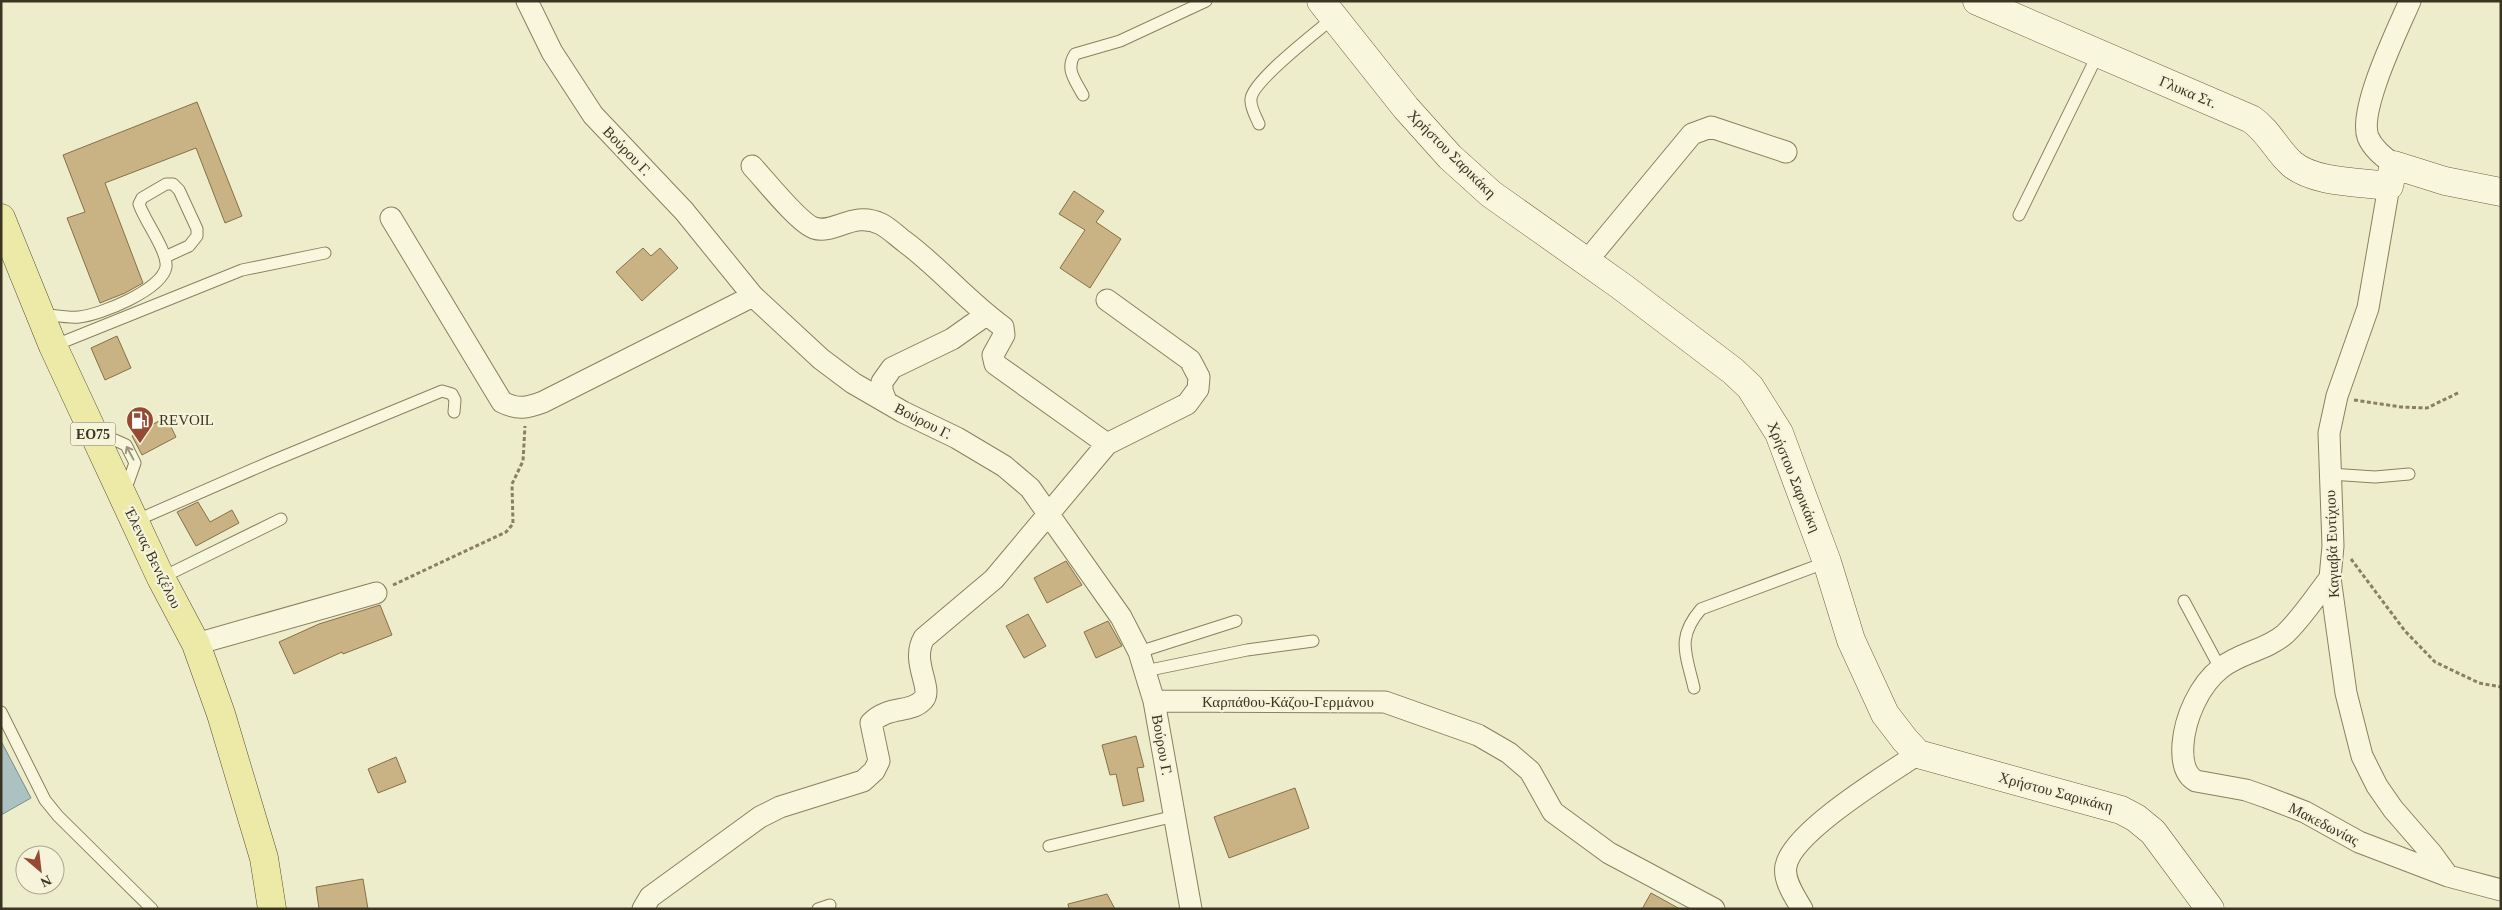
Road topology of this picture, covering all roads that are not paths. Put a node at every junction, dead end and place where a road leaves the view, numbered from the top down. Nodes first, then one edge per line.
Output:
1 (526, 1) edge
2 (1206, 1) edge
3 (1977, 1) edge
4 (2410, 1) edge
5 (1327, 10) edge
6 (2098, 54) junction
7 (1083, 95) dead end
8 (1259, 124) dead end
9 (1786, 152) dead end
10 (752, 166) dead end
11 (2392, 176) junction
12 (2501, 192) edge
13 (2018, 215) dead end
14 (1, 218) edge
15 (391, 218) dead end
16 (325, 253) dead end
17 (165, 257) junction
18 (1586, 262) junction
19 (753, 296) junction
20 (1107, 300) dead end
21 (41, 314) junction
22 (986, 315) junction
23 (53, 346) junction
24 (886, 401) junction
25 (454, 412) dead end
26 (1107, 444) junction
27 (2330, 474) junction
28 (2409, 474) dead end
29 (1049, 513) junction
30 (281, 519) dead end
31 (135, 521) junction
32 (1827, 562) junction
33 (161, 578) junction
34 (2330, 578) junction
35 (376, 593) road end
36 (2184, 601) dead end
37 (1236, 620) dead end
38 (1313, 641) dead end
39 (196, 644) junction
40 (1142, 661) junction
41 (2220, 668) junction
42 (1694, 688) dead end
43 (1154, 701) junction
44 (1, 712) edge
45 (1918, 754) junction
46 (1175, 816) junction
47 (1049, 846) dead end
48 (2448, 876) junction
49 (2501, 890) edge
50 (830, 905) dead end
51 (152, 909) edge
52 (272, 909) edge
53 (642, 909) edge
54 (818, 909) edge
55 (1191, 909) edge
56 (1714, 909) edge
57 (1802, 909) edge
58 (2210, 909) edge

1 - 19 street, Βούρου Γ.
2 - 7 lane
3 - 6 main road, Γλυκα Στ.
4 - 11 street
5 - 8 lane
5 - 18 main road, Χρήστου Σαρικάκη
6 - 11 main road, Γλυκα Στ.
6 - 13 lane
9 - 18 street
10 - 22 street
11 - 12 main road, Γλυκα Στ.
11 - 27 street, Καγιαβά Ευτίχιου
14 - 21 main road, Έλενας Βενιζέλου / ΕΟ75
15 - 19 street
16 - 23 lane
17 - 17 lane
17 - 21 lane
18 - 32 main road, Χρήστου Σαρικάκη
19 - 24 street, Βούρου Γ.
20 - 26 street
21 - 23 main road, Έλενας Βενιζέλου / ΕΟ75
22 - 24 street
22 - 26 street
23 - 31 main road, Έλενας Βενιζέλου / ΕΟ75
24 - 29 street, Βούρου Γ.
25 - 31 lane
26 - 29 street
27 - 28 lane
27 - 34 street, Καγιαβά Ευτίχιου
29 - 40 street, Βούρου Γ.
29 - 53 street
30 - 33 lane
31 - 33 main road, Έλενας Βενιζέλου / ΕΟ75
32 - 42 lane
32 - 45 main road, Χρήστου Σαρικάκη
33 - 39 main road, Έλενας Βενιζέλου / ΕΟ75
34 - 41 street
34 - 48 street, Καγιαβά Ευτίχιου
35 - 39 street
36 - 41 lane
37 - 40 lane
38 - 40 lane
39 - 52 main road, Έλενας Βενιζέλου / ΕΟ75
40 - 43 street, Βούρου Γ.
41 - 48 street, Μακεδωνίας
43 - 46 street, Βούρου Γ.
43 - 56 street, Καρπάθου-Κάζου-Γερμάνου
44 - 51 lane
45 - 57 street
45 - 58 main road, Χρήστου Σαρικάκη
46 - 47 lane
46 - 55 street, Βούρου Γ.
48 - 49 street
50 - 54 lane

